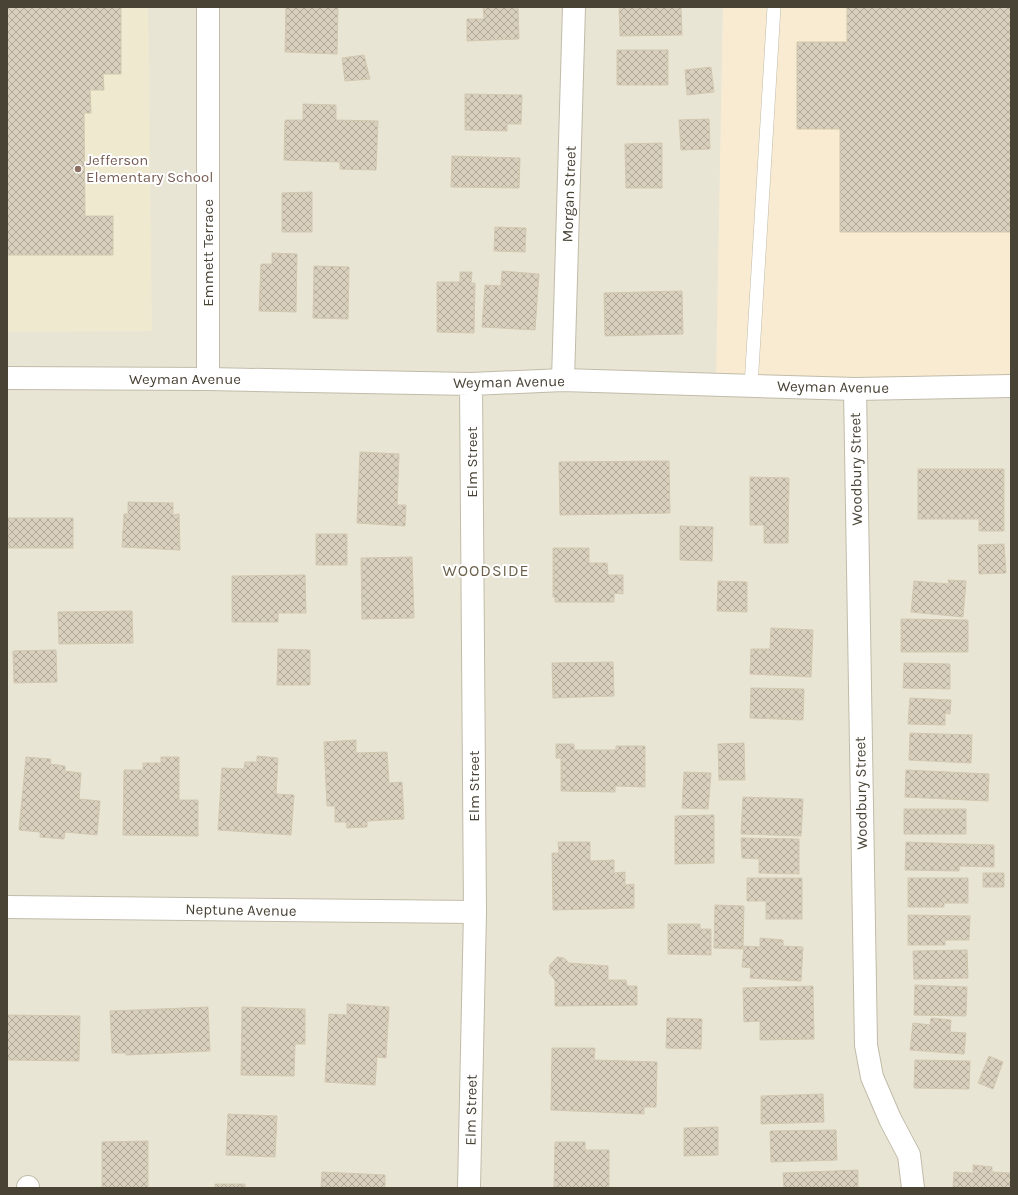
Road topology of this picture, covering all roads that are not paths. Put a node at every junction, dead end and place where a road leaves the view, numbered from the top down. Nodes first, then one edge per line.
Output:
1 (208, 7) edge
2 (574, 7) edge
3 (774, 7) edge
4 (7, 378) edge
5 (208, 379) junction
6 (563, 380) junction
7 (471, 384) junction
8 (751, 386) junction
9 (1011, 386) edge
10 (855, 389) junction
11 (7, 907) edge
12 (475, 912) junction
13 (469, 1188) edge
14 (913, 1188) edge

1 - 5 street, Emmett Terrace
2 - 6 street, Morgan Street
3 - 8 lane
4 - 5 street, Weyman Avenue
5 - 7 street, Weyman Avenue
6 - 7 street, Weyman Avenue
6 - 8 street, Weyman Avenue
7 - 12 street, Elm Street
8 - 10 street, Weyman Avenue
9 - 10 street, Weyman Avenue
10 - 14 street, Woodbury Street
11 - 12 street, Neptune Avenue
12 - 13 street, Elm Street

